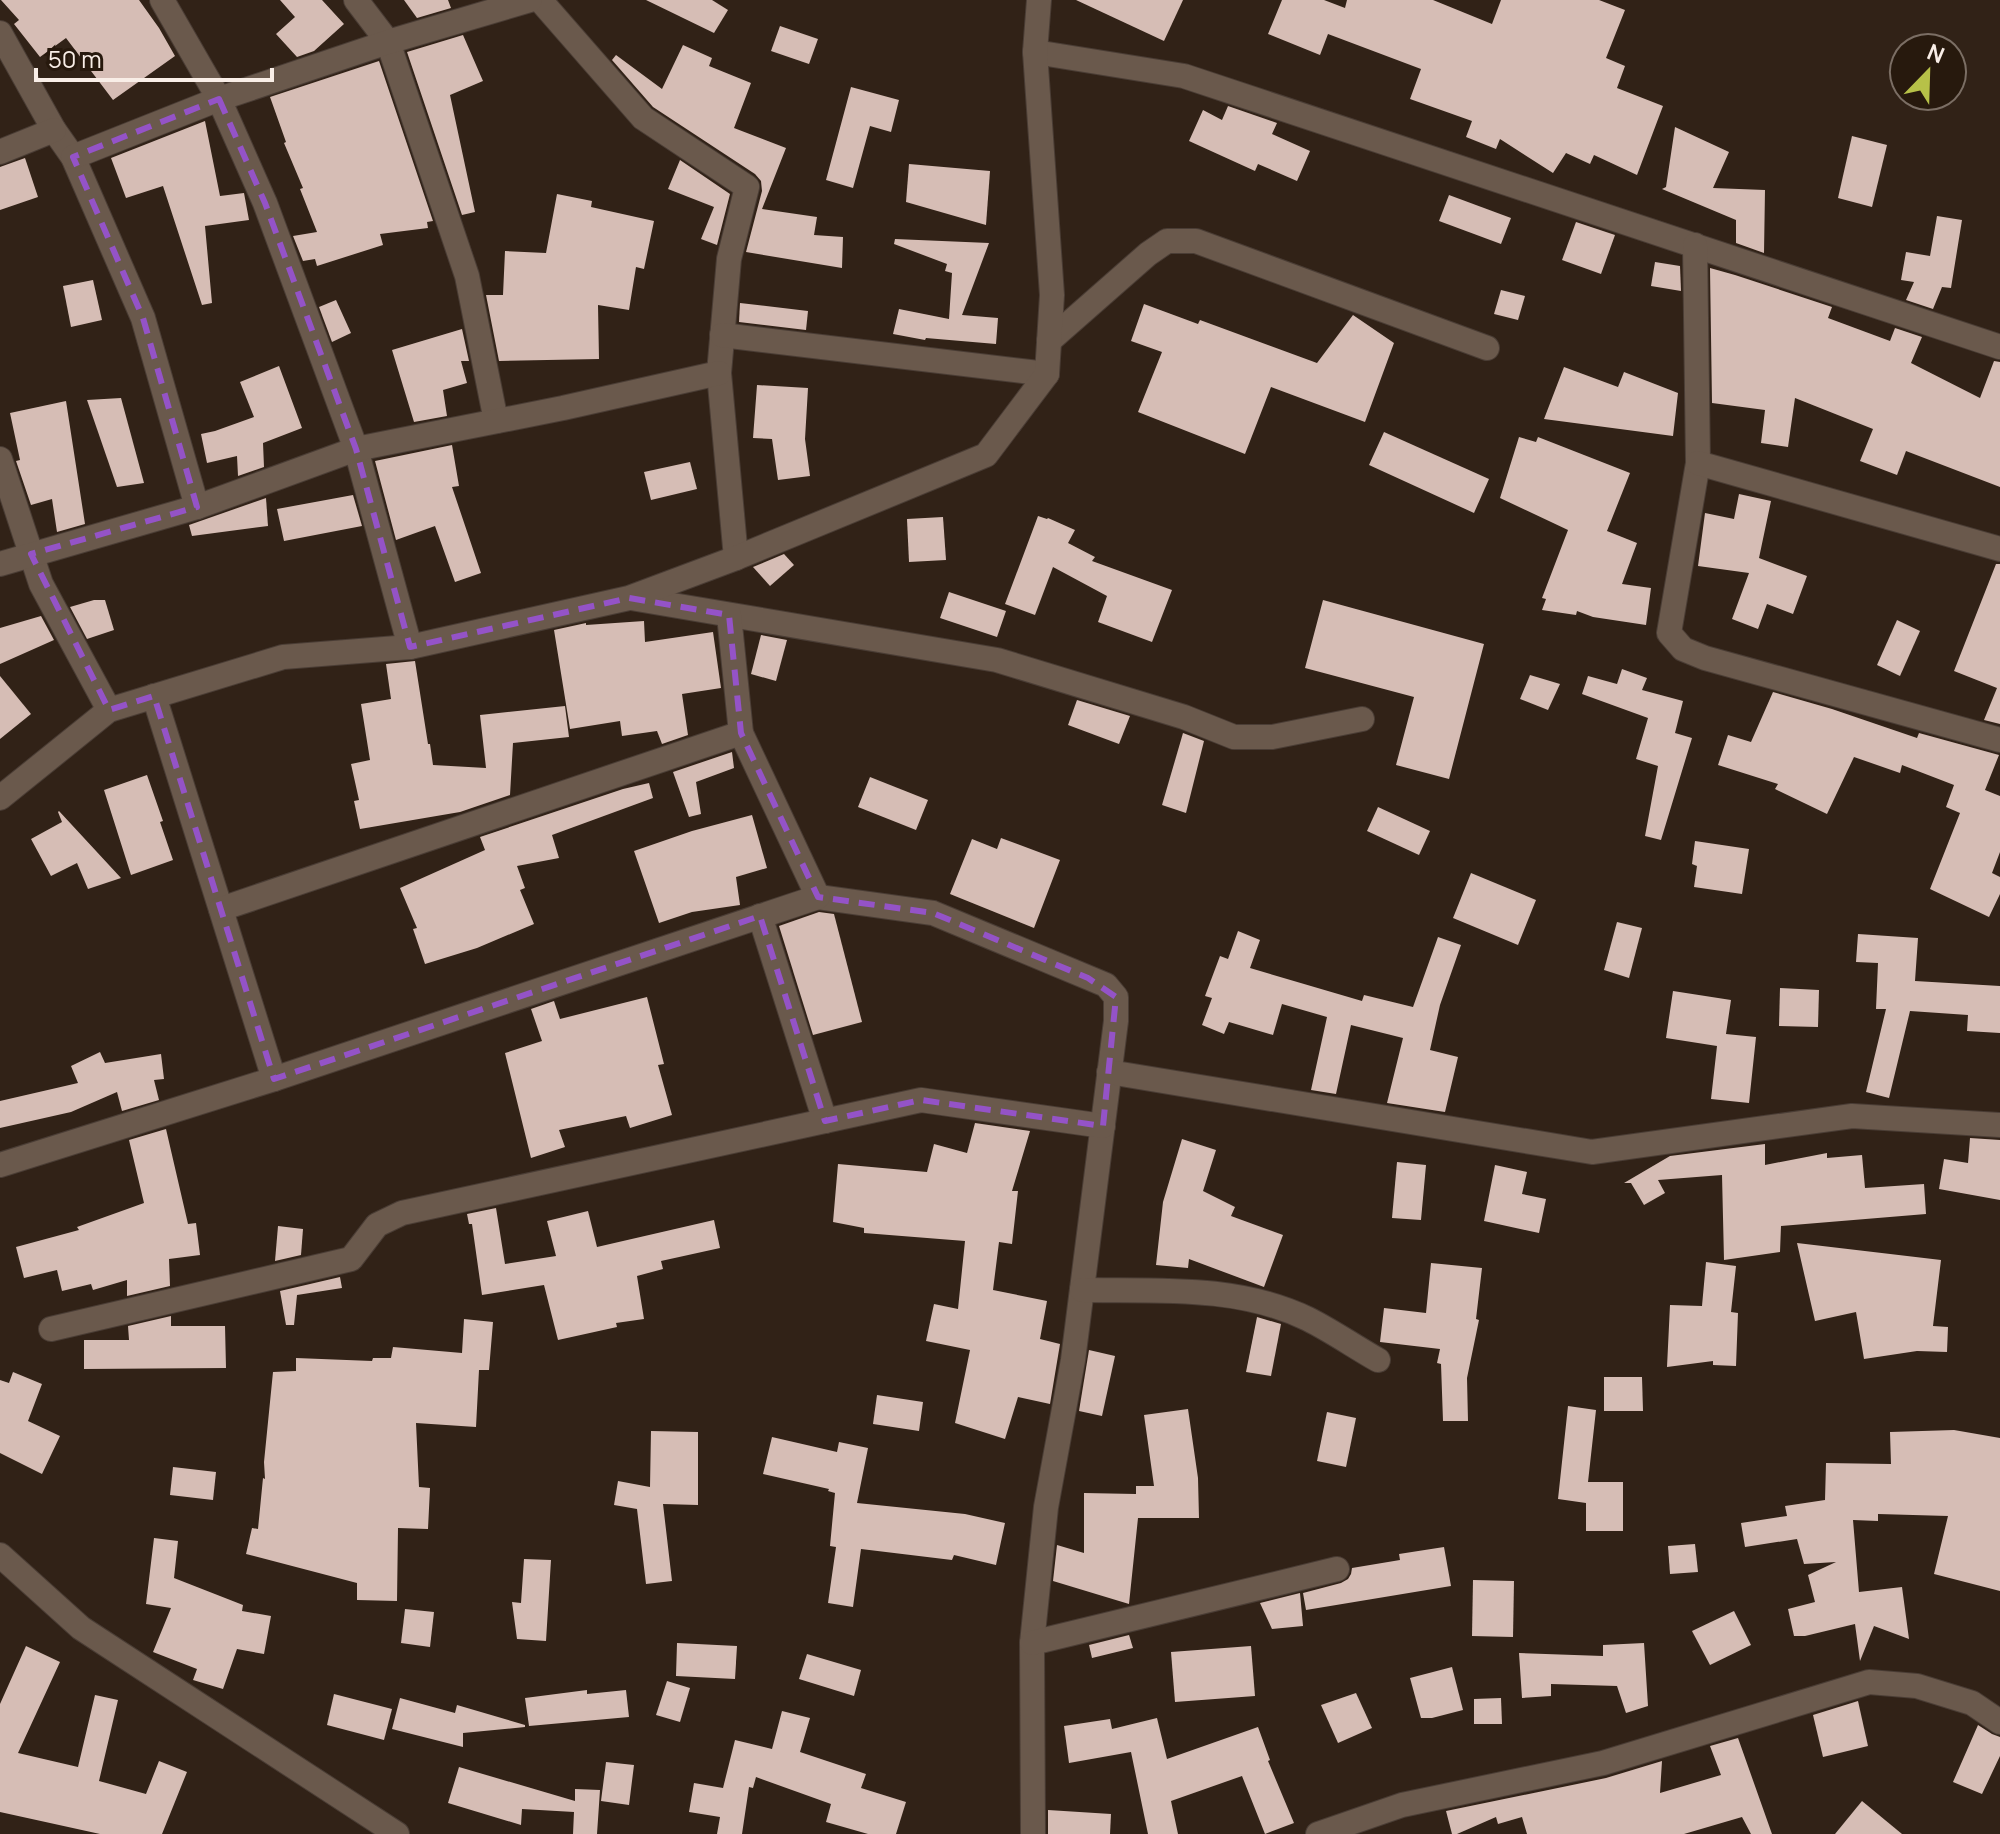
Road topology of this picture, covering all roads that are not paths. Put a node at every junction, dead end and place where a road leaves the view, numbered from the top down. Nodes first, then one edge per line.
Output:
1 (162, 0) edge
2 (356, 0) edge
3 (530, 0) edge
4 (540, 0) edge
5 (1039, 0) edge
6 (0, 33) edge
7 (388, 42) junction
8 (1035, 52) junction
9 (219, 99) junction
10 (54, 130) junction
11 (0, 152) edge
12 (73, 157) junction
13 (1695, 245) junction
14 (722, 335) junction
15 (1049, 341) junction
16 (2000, 347) edge
17 (1487, 348) dead end
18 (719, 373) junction
19 (1047, 374) junction
20 (496, 421) junction
21 (356, 449) junction
22 (0, 459) edge
23 (1698, 463) junction
24 (197, 507) junction
25 (2000, 549) edge
26 (31, 554) junction
27 (736, 558) junction
28 (0, 564) edge
29 (629, 598) junction
30 (729, 615) junction
31 (410, 647) junction
32 (154, 696) junction
33 (109, 710) junction
34 (1362, 719) dead end
35 (741, 733) junction
36 (2000, 740) edge
37 (0, 798) edge
38 (818, 897) junction
39 (221, 909) junction
40 (760, 916) junction
41 (1109, 1072) junction
42 (274, 1079) junction
43 (825, 1121) junction
44 (2000, 1125) edge
45 (1103, 1126) junction
46 (0, 1165) edge
47 (1082, 1290) junction
48 (51, 1329) dead end
49 (1378, 1360) dead end
50 (0, 1555) edge
51 (1337, 1569) dead end
52 (1032, 1643) junction
53 (2000, 1722) edge
54 (397, 1834) edge
55 (1033, 1834) edge
56 (1318, 1834) edge

1 - 9 street
2 - 7 street
3 - 7 street
4 - 14 street
5 - 8 street
6 - 10 street
7 - 9 street
7 - 20 street
8 - 13 street
8 - 15 street
9 - 12 street
9 - 21 street
10 - 11 street
10 - 12 street
12 - 24 street
13 - 16 street
13 - 23 street
14 - 18 street
14 - 19 street
15 - 17 street
15 - 19 street
18 - 20 street
18 - 27 street
19 - 27 street
20 - 21 street
21 - 24 street
21 - 31 street
22 - 26 street
23 - 25 street
23 - 36 street
24 - 26 street
26 - 28 street
26 - 33 street
27 - 29 street
29 - 30 street
29 - 31 street
30 - 34 street
30 - 35 street
31 - 32 street
32 - 33 street
32 - 39 street
33 - 37 street
35 - 38 street
35 - 39 street
38 - 40 street
38 - 41 street
39 - 42 street
40 - 42 street
40 - 43 street
41 - 44 street
41 - 45 street
42 - 46 street
43 - 45 street
43 - 48 street
45 - 47 street
47 - 49 street
47 - 52 street
50 - 54 street
51 - 52 street
52 - 55 street
53 - 56 street

